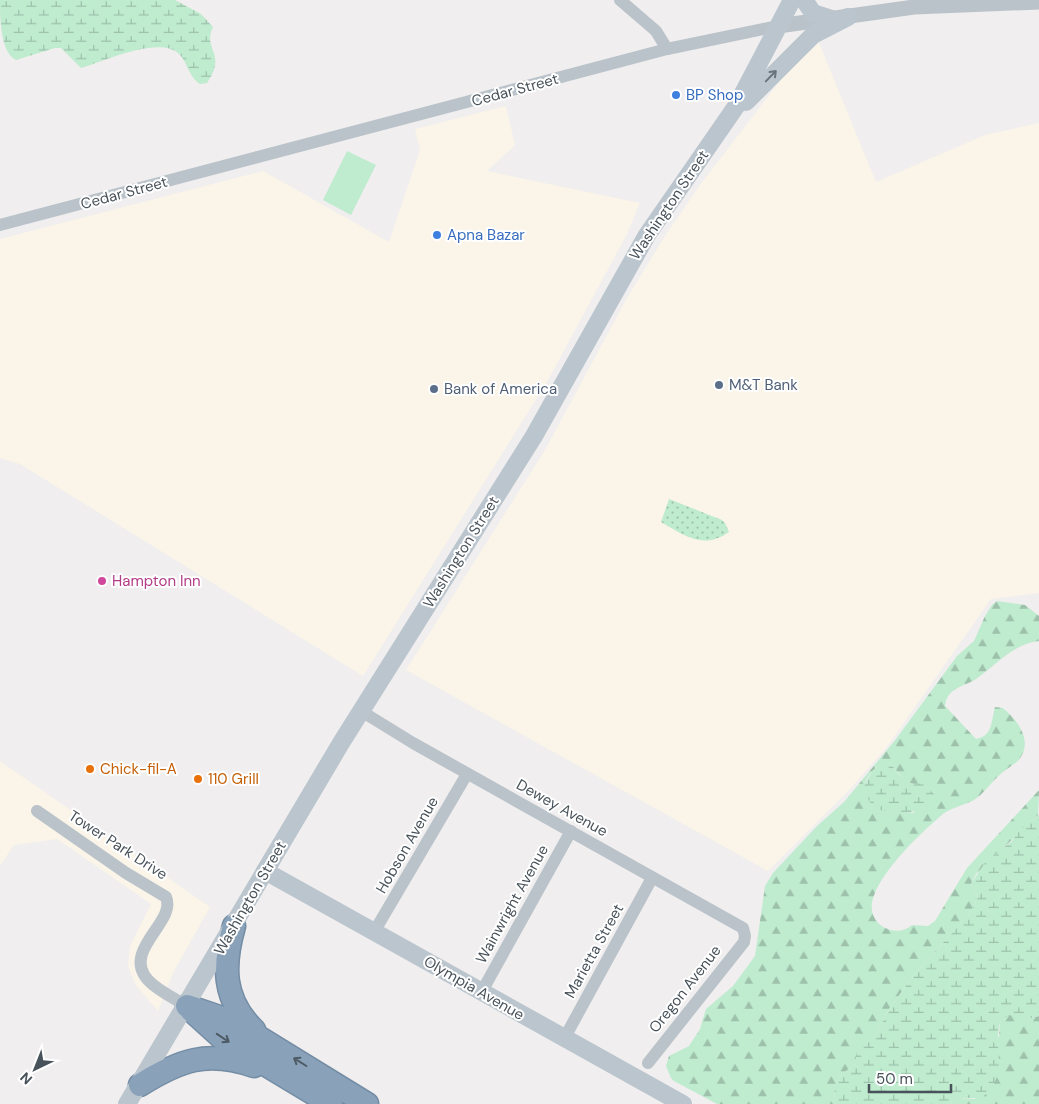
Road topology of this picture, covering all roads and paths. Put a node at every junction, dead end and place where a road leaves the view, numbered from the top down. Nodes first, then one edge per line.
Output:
1 (620, 0) edge
2 (792, 0) edge
3 (804, 0) edge
4 (1039, 2) edge
5 (840, 18) junction
6 (778, 26) junction
7 (667, 49) junction
8 (725, 124) junction
9 (0, 224) edge
10 (361, 711) junction
11 (467, 774) junction
12 (37, 811) dead end
13 (570, 831) junction
14 (266, 871) junction
15 (652, 878) junction
16 (234, 926) junction
17 (374, 932) junction
18 (745, 934) joint
19 (481, 992) junction
20 (187, 1006) junction
21 (564, 1039) junction
22 (264, 1040) junction
23 (648, 1062) dead end
24 (296, 1083) junction
25 (140, 1084) junction
26 (127, 1104) edge
27 (331, 1104) edge
28 (366, 1104) edge
29 (683, 1104) edge

1 - 7 street
2 - 6 main road, Washington Street
3 - 5 main road
4 - 5 street, Cedar Street
5 - 6 street, Cedar Street
8 -> 5 main road
6 - 7 street, Cedar Street
6 - 8 main road, Washington Street
7 - 9 street, Cedar Street
8 - 10 main road, Washington Street
10 - 11 street, Dewey Avenue
10 - 14 main road, Washington Street
11 - 13 street, Dewey Avenue
11 - 17 street, Hobson Avenue
12 - 20 street, Tower Park Drive
13 - 15 street, Dewey Avenue
13 - 19 street, Wainwright Avenue
14 - 16 main road, Washington Street
14 - 17 main road, Olympia Avenue
15 - 18 street, Dewey Avenue
15 - 21 street, Marietta Street
16 - 20 main road, Washington Street
16 - 22 highway
17 - 19 main road, Olympia Avenue
18 - 23 street, Oregon Avenue
19 - 21 main road, Olympia Avenue
20 - 22 highway
20 -> 24 highway
20 - 25 main road, Washington Street
21 - 29 main road, Olympia Avenue
28 -> 22 highway
24 - 25 highway
24 - 27 highway
25 - 26 main road, Washington Street

